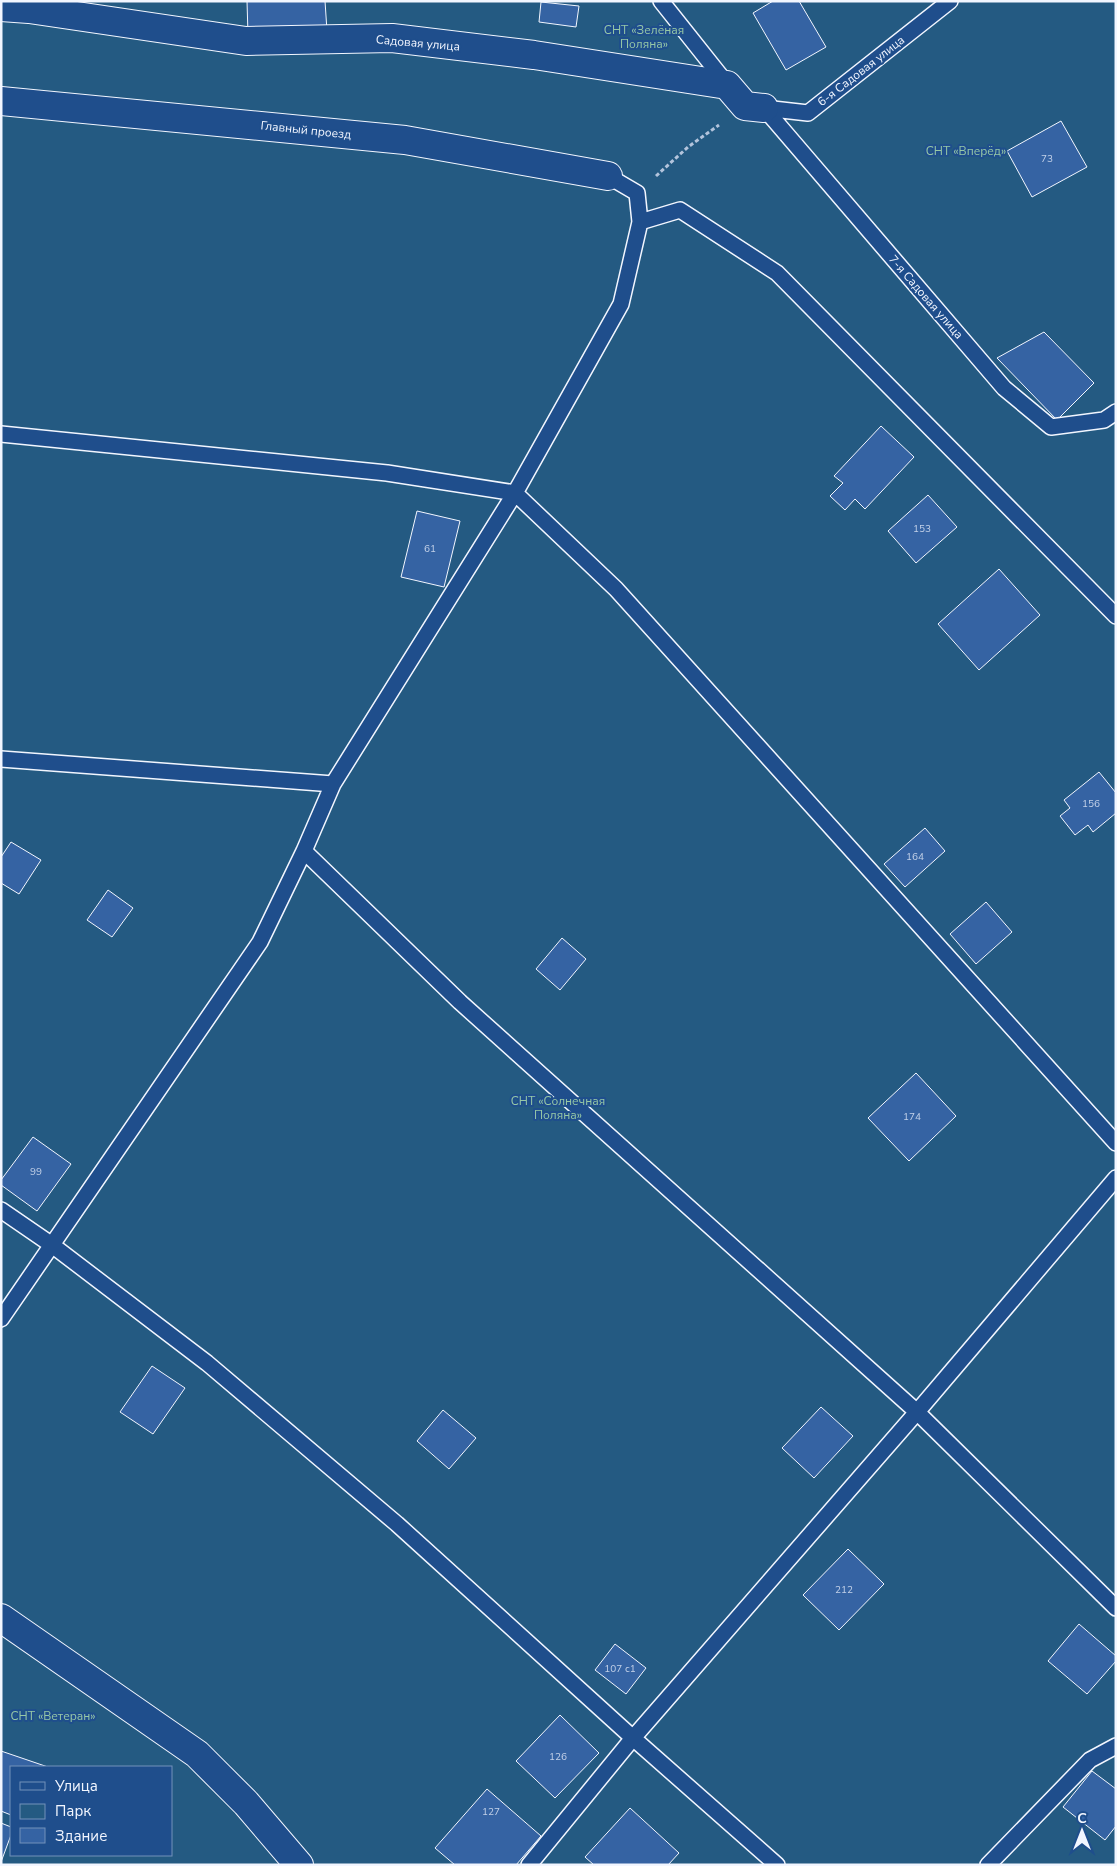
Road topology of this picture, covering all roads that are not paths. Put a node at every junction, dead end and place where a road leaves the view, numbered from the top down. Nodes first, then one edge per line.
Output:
1 (661, 1) edge
2 (950, 1) edge
3 (29, 5) edge
4 (1, 7) edge
5 (728, 85) junction
6 (1, 101) edge
7 (754, 107) junction
8 (608, 176) joint
9 (640, 222) junction
10 (1116, 412) edge
11 (1, 434) edge
12 (515, 492) junction
13 (1116, 616) edge
14 (1, 759) edge
15 (333, 784) junction
16 (304, 851) junction
17 (1116, 1143) edge
18 (1116, 1178) edge
19 (1, 1210) edge
20 (52, 1245) junction
21 (1, 1320) edge
22 (917, 1412) junction
23 (1116, 1608) edge
24 (1, 1618) edge
25 (633, 1738) junction
26 (1116, 1746) edge
27 (299, 1865) edge
28 (530, 1865) edge
29 (777, 1865) edge
30 (988, 1865) edge

1 - 5 lane
2 - 7 lane, 6-я Садовая улица
3 - 4 street, Садовая улица
3 - 5 street, Садовая улица
5 - 7 street
6 - 8 street, Главный проезд
7 - 10 lane, 7-я Садовая улица
8 - 9 lane
9 - 12 lane
9 - 13 lane
11 - 12 lane
12 - 15 lane
12 - 17 lane
14 - 15 lane
15 - 16 lane
16 - 20 lane
16 - 22 lane
18 - 22 lane
19 - 20 lane
20 - 21 lane
20 - 25 lane
22 - 23 lane
22 - 25 lane
24 - 27 street
25 - 28 lane
25 - 29 lane
26 - 30 lane

